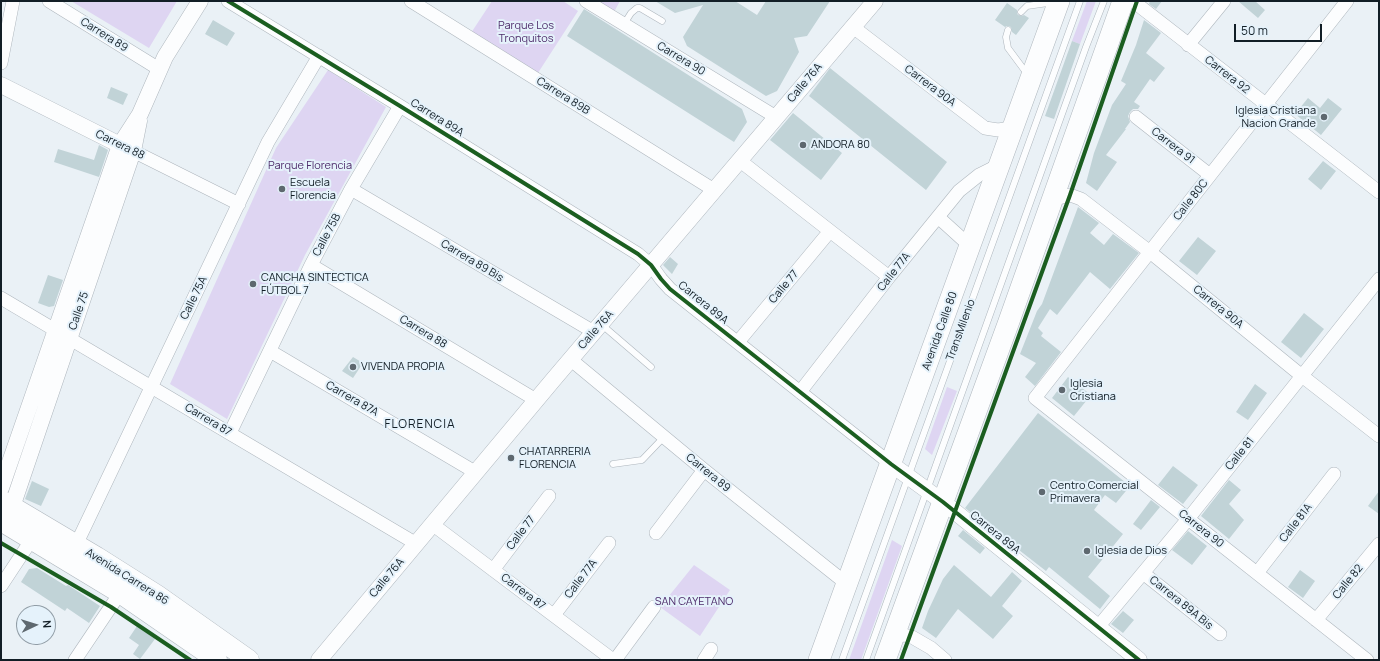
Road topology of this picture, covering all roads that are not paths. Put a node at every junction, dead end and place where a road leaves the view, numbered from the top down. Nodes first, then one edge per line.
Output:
1 (12, 1) edge
2 (48, 1) edge
3 (200, 1) edge
4 (228, 1) edge
5 (411, 1) edge
6 (586, 1) edge
7 (875, 1) edge
8 (1022, 1) edge
9 (1059, 1) edge
10 (1080, 1) edge
11 (1104, 1) edge
12 (1123, 1) edge
13 (1133, 1) edge
14 (1224, 1) edge
15 (1347, 1) edge
16 (1026, 6) junction
17 (1020, 12) dead end
18 (662, 22) dead end
19 (624, 24) junction
20 (853, 27) junction
21 (1008, 30) dead end
22 (1188, 45) junction
23 (318, 56) junction
24 (1, 63) edge
25 (159, 69) junction
26 (1030, 78) junction
27 (1, 86) edge
28 (1266, 105) junction
29 (400, 106) junction
30 (776, 117) junction
31 (1136, 117) dead end
32 (1012, 128) junction
33 (127, 148) junction
34 (740, 160) junction
35 (999, 165) junction
36 (1210, 175) junction
37 (351, 189) junction
38 (714, 190) junction
39 (1379, 192) edge
40 (1051, 200) junction
41 (239, 204) junction
42 (938, 217) junction
43 (830, 231) junction
44 (970, 246) junction
45 (1150, 252) junction
46 (651, 265) junction
47 (311, 266) junction
48 (889, 277) junction
49 (1379, 279) edge
50 (1, 298) edge
51 (597, 328) junction
52 (63, 334) junction
53 (738, 342) junction
54 (270, 351) junction
55 (570, 359) junction
56 (651, 367) dead end
57 (1302, 376) junction
58 (151, 387) junction
59 (800, 392) junction
60 (1035, 398) joint
61 (536, 400) junction
62 (230, 433) junction
63 (1379, 436) edge
64 (664, 437) junction
65 (613, 464) dead end
66 (891, 464) junction
67 (704, 470) junction
68 (475, 472) junction
69 (1334, 474) dead end
70 (908, 477) junction
71 (1, 488) edge
72 (549, 496) dead end
73 (935, 497) junction
74 (5, 509) edge
75 (30, 517) junction
76 (1188, 519) junction
77 (432, 524) junction
78 (656, 533) dead end
79 (32, 539) junction
80 (608, 543) dead end
81 (76, 544) junction
82 (415, 544) junction
83 (1379, 544) edge
84 (493, 570) junction
85 (1143, 573) junction
86 (1257, 573) junction
87 (847, 584) junction
88 (1, 586) edge
89 (120, 593) junction
90 (654, 607) dead end
91 (554, 615) junction
92 (1316, 620) junction
93 (1098, 627) junction
94 (1220, 634) dead end
95 (893, 637) junction
96 (210, 658) edge
97 (75, 660) edge
98 (249, 660) edge
99 (319, 660) edge
100 (614, 660) edge
101 (819, 660) edge
102 (842, 660) edge
103 (866, 660) edge
104 (885, 660) edge
105 (944, 660) edge
106 (1139, 660) edge
107 (1367, 660) edge

1 - 24 street
2 - 25 street, Carrera 89
3 - 25 street, Calle 75
4 - 23 street, Carrera 89A
5 - 38 street, Carrera 89B
6 - 19 street, Carrera 90
7 - 20 street, Calle 76A
8 - 16 lane
9 - 16 lane
9 - 26 highway, Avenida Calle 80
10 - 70 lane, TransMilenio
11 - 73 lane, TransMilenio
12 - 40 highway
13 - 22 street, Carrera 92
14 - 22 street
15 - 28 street, Calle 80C
16 - 17 lane
18 - 19 lane
19 - 30 street, Carrera 90
20 - 30 street, Calle 76A
20 - 32 street, Carrera 90A
21 - 26 lane
22 - 28 street, Carrera 92
23 - 29 street, Carrera 89A
23 - 41 street, Calle 75A
25 - 33 street, Calle 75
26 - 32 highway, Avenida Calle 80
27 - 33 street, Carrera 88
28 - 36 street, Calle 80C
28 - 39 street, Carrera 92
29 - 37 street, Calle 75B
29 - 46 street, Carrera 89A
30 - 34 street, Calle 76A
31 - 36 street, Carrera 91
32 - 35 highway, Avenida Calle 80
33 - 41 street, Carrera 88
33 - 52 street, Calle 75
34 - 38 street, Calle 76A
34 - 43 street
35 - 42 street, Calle 77A
35 - 44 highway, Avenida Calle 80
36 - 45 street, Calle 80C
37 - 47 street, Calle 75B
37 - 51 street, Carrera 89 Bis
38 - 46 street, Calle 76A
40 - 45 street, Carrera 90A
40 - 73 highway
41 - 58 street, Calle 75A
42 - 44 street
42 - 48 street, Calle 77A
43 - 48 street
43 - 53 street, Calle 77
44 - 66 highway, Avenida Calle 80
45 - 57 street, Carrera 90A
45 - 60 street, Calle 80C
46 - 51 street, Calle 76A
46 - 53 street, Carrera 89A
47 - 54 street, Calle 75B
47 - 61 street, Carrera 88
48 - 59 street, Calle 77A
49 - 57 street, Calle 81
50 - 52 street, Carrera 87
51 - 55 street, Calle 76A
51 - 56 lane
52 - 58 street, Carrera 87
52 - 71 street, Calle 75
52 - 74 street, Calle 75
53 - 59 street, Carrera 89A
54 - 62 street, Calle 75B
54 - 68 street, Carrera 87A
55 - 61 street, Calle 76A
55 - 64 street, Carrera 89
57 - 63 street, Carrera 90A
57 - 76 street, Calle 81
58 - 62 street, Carrera 87
58 - 81 street, Calle 75A
59 - 66 street, Carrera 89A
60 - 76 street, Carrera 90
61 - 68 street, Calle 76A
62 - 82 street, Carrera 87
64 - 65 lane
64 - 67 street, Carrera 89
66 - 70 street, Carrera 89A
66 - 87 highway, Avenida Calle 80
67 - 78 street
67 - 87 street, Carrera 89
68 - 77 street, Calle 76A
69 - 86 street, Calle 81A
70 - 73 street, Carrera 89A
70 - 102 lane, TransMilenio
72 - 84 street, Calle 77
73 - 93 street, Carrera 89A
73 - 95 highway
73 - 103 lane, TransMilenio
74 - 75 main road, Avenida Carrera 86
74 - 79 main road, Avenida Carrera 86
75 - 79 street
75 - 81 main road, Avenida Carrera 86
76 - 85 street, Calle 81
76 - 86 street, Carrera 90
77 - 82 street, Calle 76A
77 - 84 street, Carrera 87
79 - 88 street
79 - 89 main road, Avenida Carrera 86
80 - 91 street, Calle 77A
81 - 98 main road, Avenida Carrera 86
82 - 99 street, Calle 76A
83 - 92 street, Calle 82
84 - 91 street, Carrera 87
85 - 93 street, Calle 81
85 - 94 street, Carrera 89A Bis
86 - 92 street, Carrera 90
87 - 101 highway, Avenida Calle 80
89 - 96 main road, Avenida Carrera 86
89 - 97 street
90 - 100 street
91 - 100 street, Carrera 87
92 - 107 street, Carrera 90
93 - 106 street, Carrera 89A
95 - 104 highway
95 - 105 street

